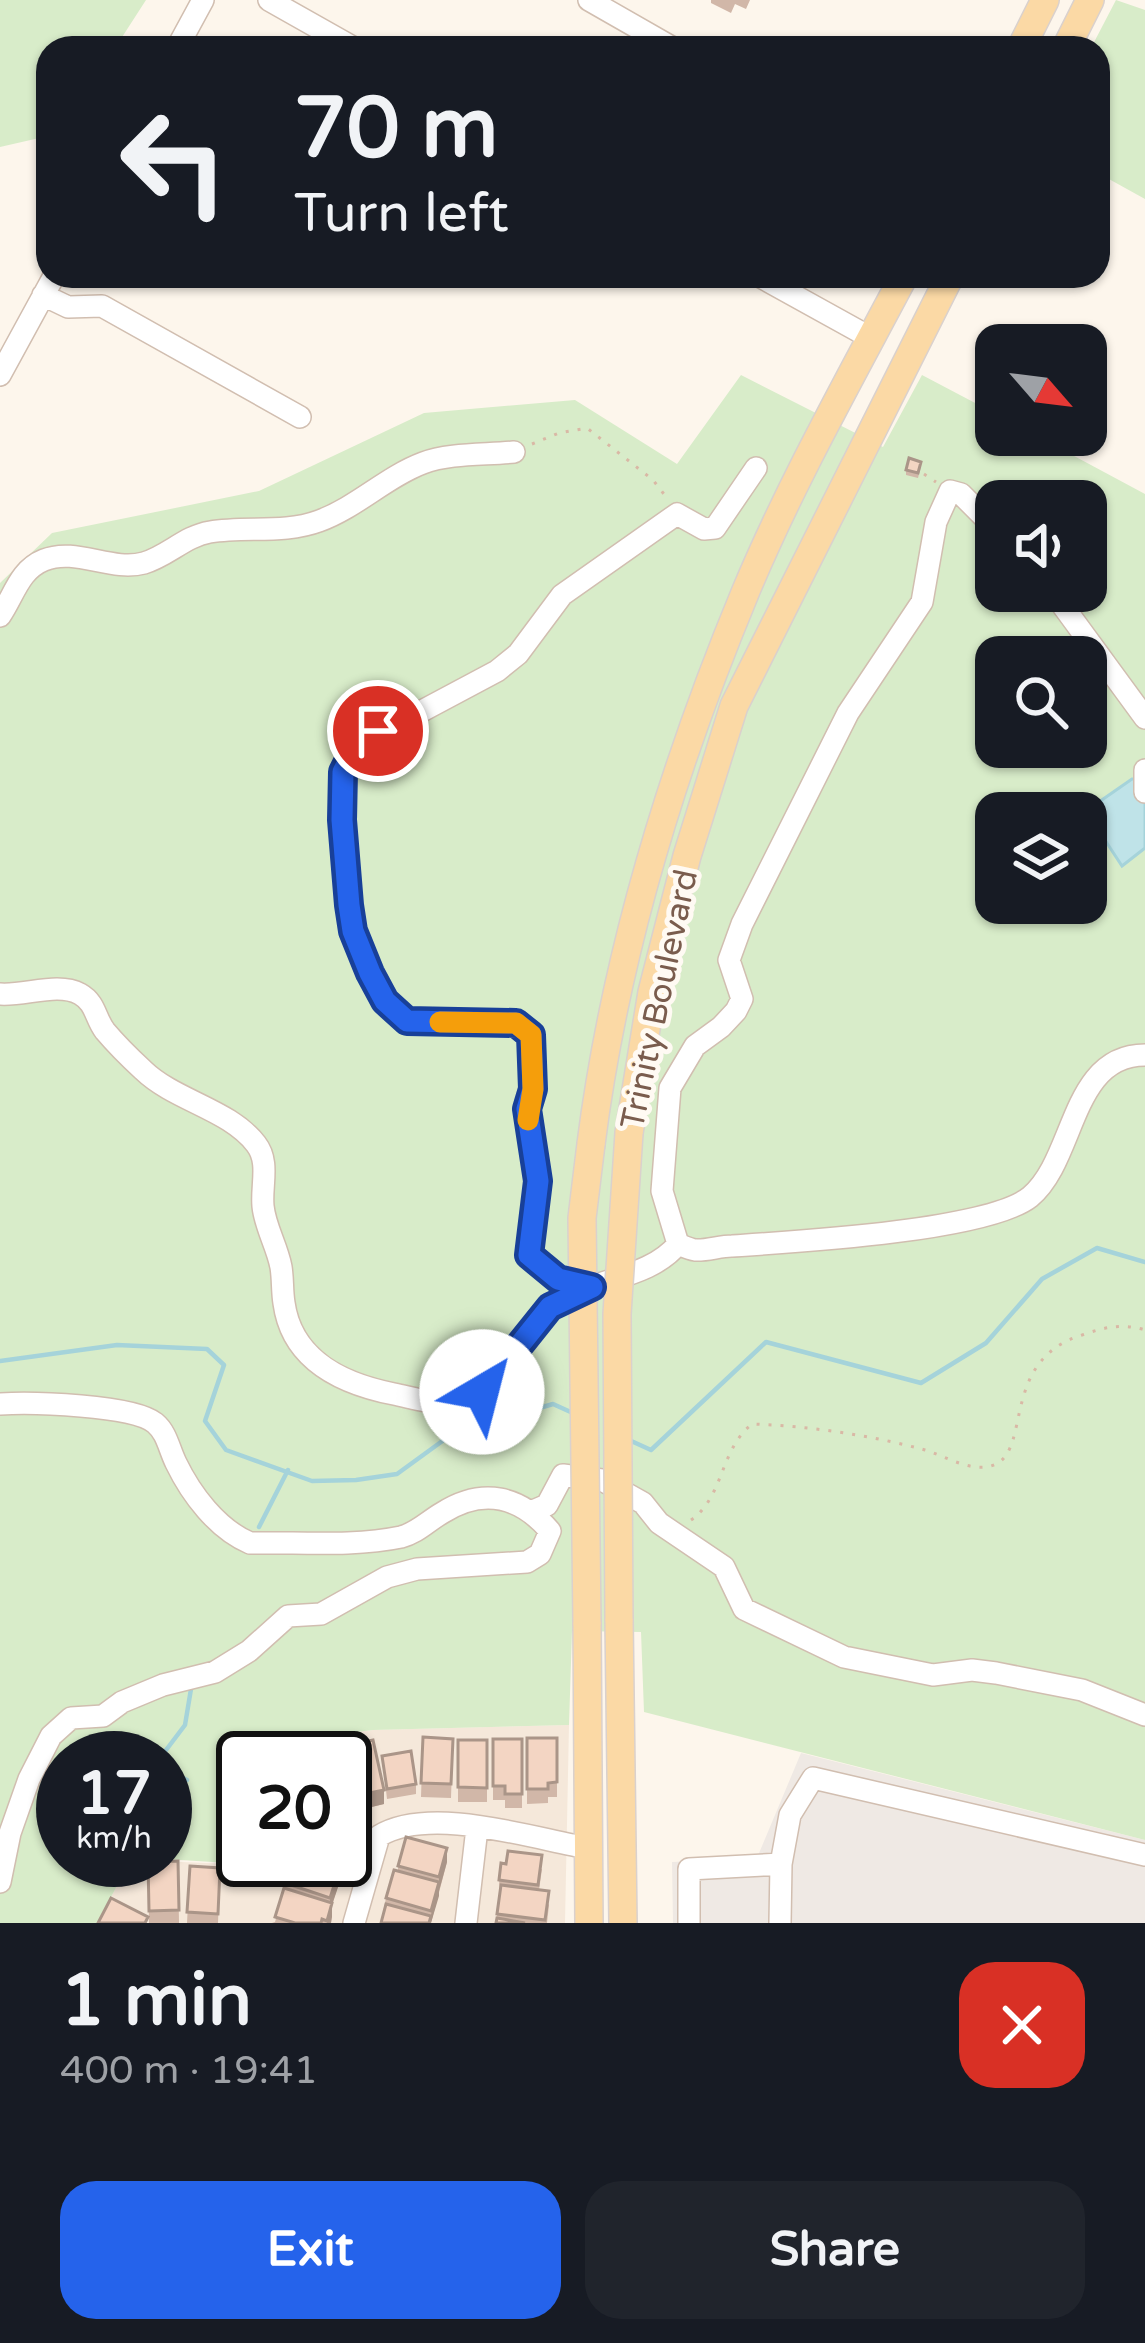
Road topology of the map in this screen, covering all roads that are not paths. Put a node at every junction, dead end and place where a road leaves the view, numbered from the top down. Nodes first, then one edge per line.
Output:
1 (203, 0) edge
2 (269, 0) edge
3 (589, 0) edge
4 (1046, 0) edge
5 (1090, 0) edge
6 (184, 36) edge
7 (333, 36) edge
8 (652, 36) edge
9 (1027, 36) edge
10 (1072, 36) edge
11 (47, 288) edge
12 (50, 288) edge
13 (781, 288) edge
14 (898, 288) edge
15 (944, 288) edge
16 (871, 338) junction
17 (0, 375) edge
18 (300, 417) dead end
19 (514, 452) road end
20 (756, 468) dead end
21 (975, 508) edge
22 (1067, 612) edge
23 (0, 616) edge
24 (1145, 718) edge
25 (1145, 770) edge
26 (1145, 792) edge
27 (0, 994) edge
28 (1145, 1055) edge
29 (678, 1244) junction
30 (592, 1287) junction
31 (0, 1403) edge
32 (533, 1511) junction
33 (1145, 1715) edge
34 (478, 1828) junction
35 (588, 1848) junction
36 (1145, 1855) edge
37 (781, 1864) junction
38 (0, 1882) edge
39 (354, 1923) edge
40 (466, 1923) edge
41 (589, 1923) edge
42 (623, 1923) edge
43 (689, 1923) edge
44 (781, 1923) edge

1 - 6 street
2 - 7 street
3 - 8 street
4 - 9 main road
5 - 10 main road
11 - 17 street
12 - 18 street
13 - 16 street
14 - 16 main road, Trinity Boulevard
15 - 42 main road, Trinity Boulevard, bridge
16 - 35 main road, Trinity Boulevard, bridge
19 - 23 street
20 - 30 street
21 - 29 street
22 - 24 street
25 - 26 street
27 - 30 street
28 - 29 street
29 - 30 street
31 - 32 street
32 - 33 street
32 - 38 street
34 - 35 street
34 - 39 street
34 - 40 street
35 - 41 main road, Trinity Boulevard
36 - 37 street
37 - 43 street
37 - 44 street

